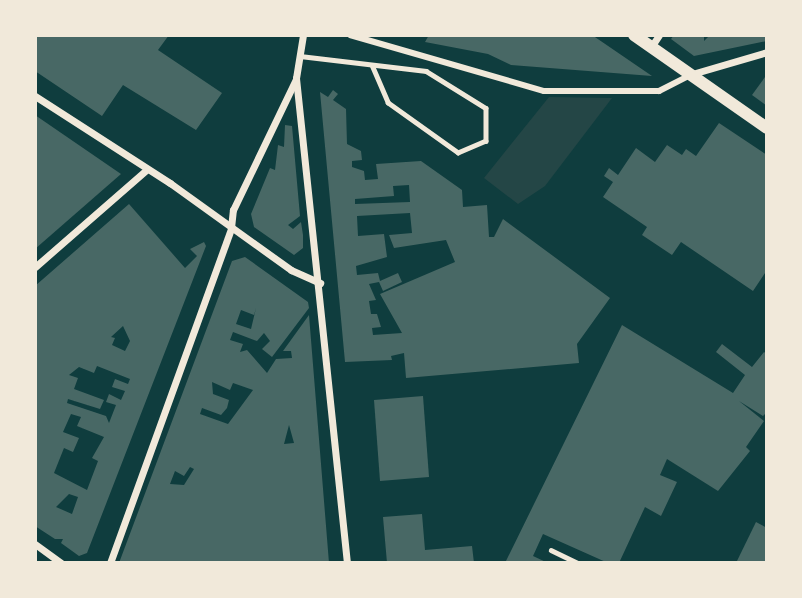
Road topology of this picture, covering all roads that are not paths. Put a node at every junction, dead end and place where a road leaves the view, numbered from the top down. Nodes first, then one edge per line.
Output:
1 (303, 35) edge
2 (350, 35) edge
3 (634, 35) edge
4 (659, 35) edge
5 (651, 47) junction
6 (767, 52) edge
7 (300, 56) junction
8 (372, 66) junction
9 (692, 74) junction
10 (296, 78) junction
11 (35, 96) edge
12 (767, 128) edge
13 (146, 170) junction
14 (231, 228) junction
15 (35, 267) edge
16 (320, 283) junction
17 (35, 544) edge
18 (551, 550) dead end
19 (61, 563) edge
20 (110, 563) edge
21 (347, 563) edge
22 (578, 563) edge

1 - 7 street
2 - 9 street
3 - 5 street
4 - 5 street
5 - 9 street
6 - 9 street
7 - 8 lane
7 - 10 street
8 - 8 lane
9 - 12 street
10 - 14 street
10 - 16 street
11 - 13 street
13 - 14 street
13 - 15 street
14 - 16 street
14 - 20 street
16 - 21 street
17 - 19 street
18 - 22 lane

